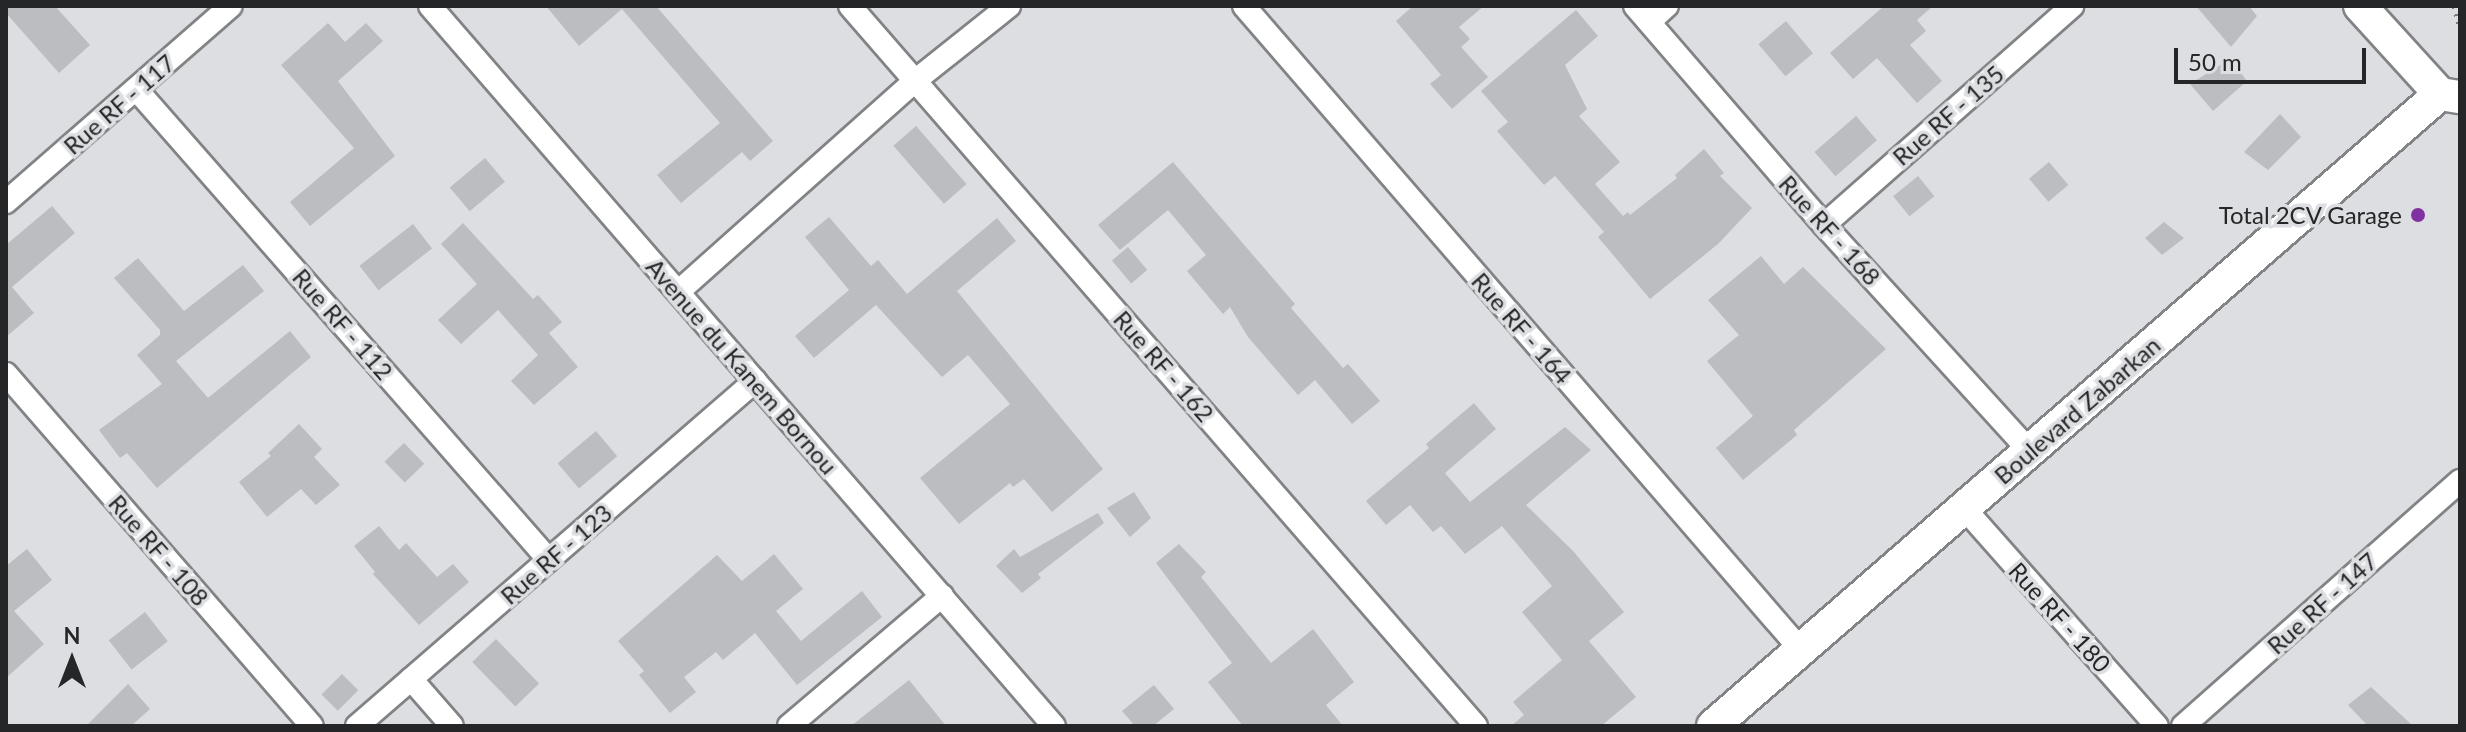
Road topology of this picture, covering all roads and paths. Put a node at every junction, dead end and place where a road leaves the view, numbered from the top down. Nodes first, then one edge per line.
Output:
1 (231, 6) edge
2 (430, 6) edge
3 (850, 6) edge
4 (1009, 6) edge
5 (1244, 6) edge
6 (1667, 6) edge
7 (2072, 6) edge
8 (2360, 6) edge
9 (2454, 6) edge
10 (1642, 14) edge
11 (2460, 28) edge
12 (916, 80) junction
13 (136, 89) junction
14 (2450, 96) edge
15 (6, 202) edge
16 (1824, 225) junction
17 (678, 292) junction
18 (6, 374) edge
19 (755, 381) junction
20 (2030, 451) junction
21 (2460, 481) edge
22 (1964, 508) junction
23 (549, 560) junction
24 (942, 596) junction
25 (1801, 650) junction
26 (411, 679) junction
27 (312, 726) edge
28 (357, 726) edge
29 (452, 726) edge
30 (789, 726) edge
31 (1054, 726) edge
32 (1476, 726) edge
33 (1713, 726) edge
34 (2157, 726) edge
35 (2183, 726) edge

1 - 13 street, Rue RF - 117
2 - 17 street, Avenue du Kanem Bornou
3 - 12 street, Rue RF - 162
4 - 12 street
5 - 25 street, Rue RF - 164
6 - 10 street
7 - 16 street, Rue RF - 135
8 - 14 street
9 - 11 path
10 - 16 street, Rue RF - 168
12 - 17 street
12 - 32 street, Rue RF - 162
13 - 15 street, Rue RF - 117
13 - 23 street, Rue RF - 112
14 - 20 street, Boulevard Zabarkan
16 - 20 street, Rue RF - 168
17 - 19 street, Avenue du Kanem Bornou
18 - 27 street, Rue RF - 108
19 - 23 street, Rue RF - 123
19 - 24 street, Avenue du Kanem Bornou
20 - 22 street, Boulevard Zabarkan
21 - 35 street, Rue RF - 147
22 - 25 street, Boulevard Zabarkan
22 - 34 street, Rue RF - 180
23 - 26 street, Rue RF - 123
24 - 30 street
24 - 31 street, Avenue du Kanem Bornou
25 - 33 street, Boulevard Zabarkan
26 - 28 street, Rue RF - 123
26 - 29 street

